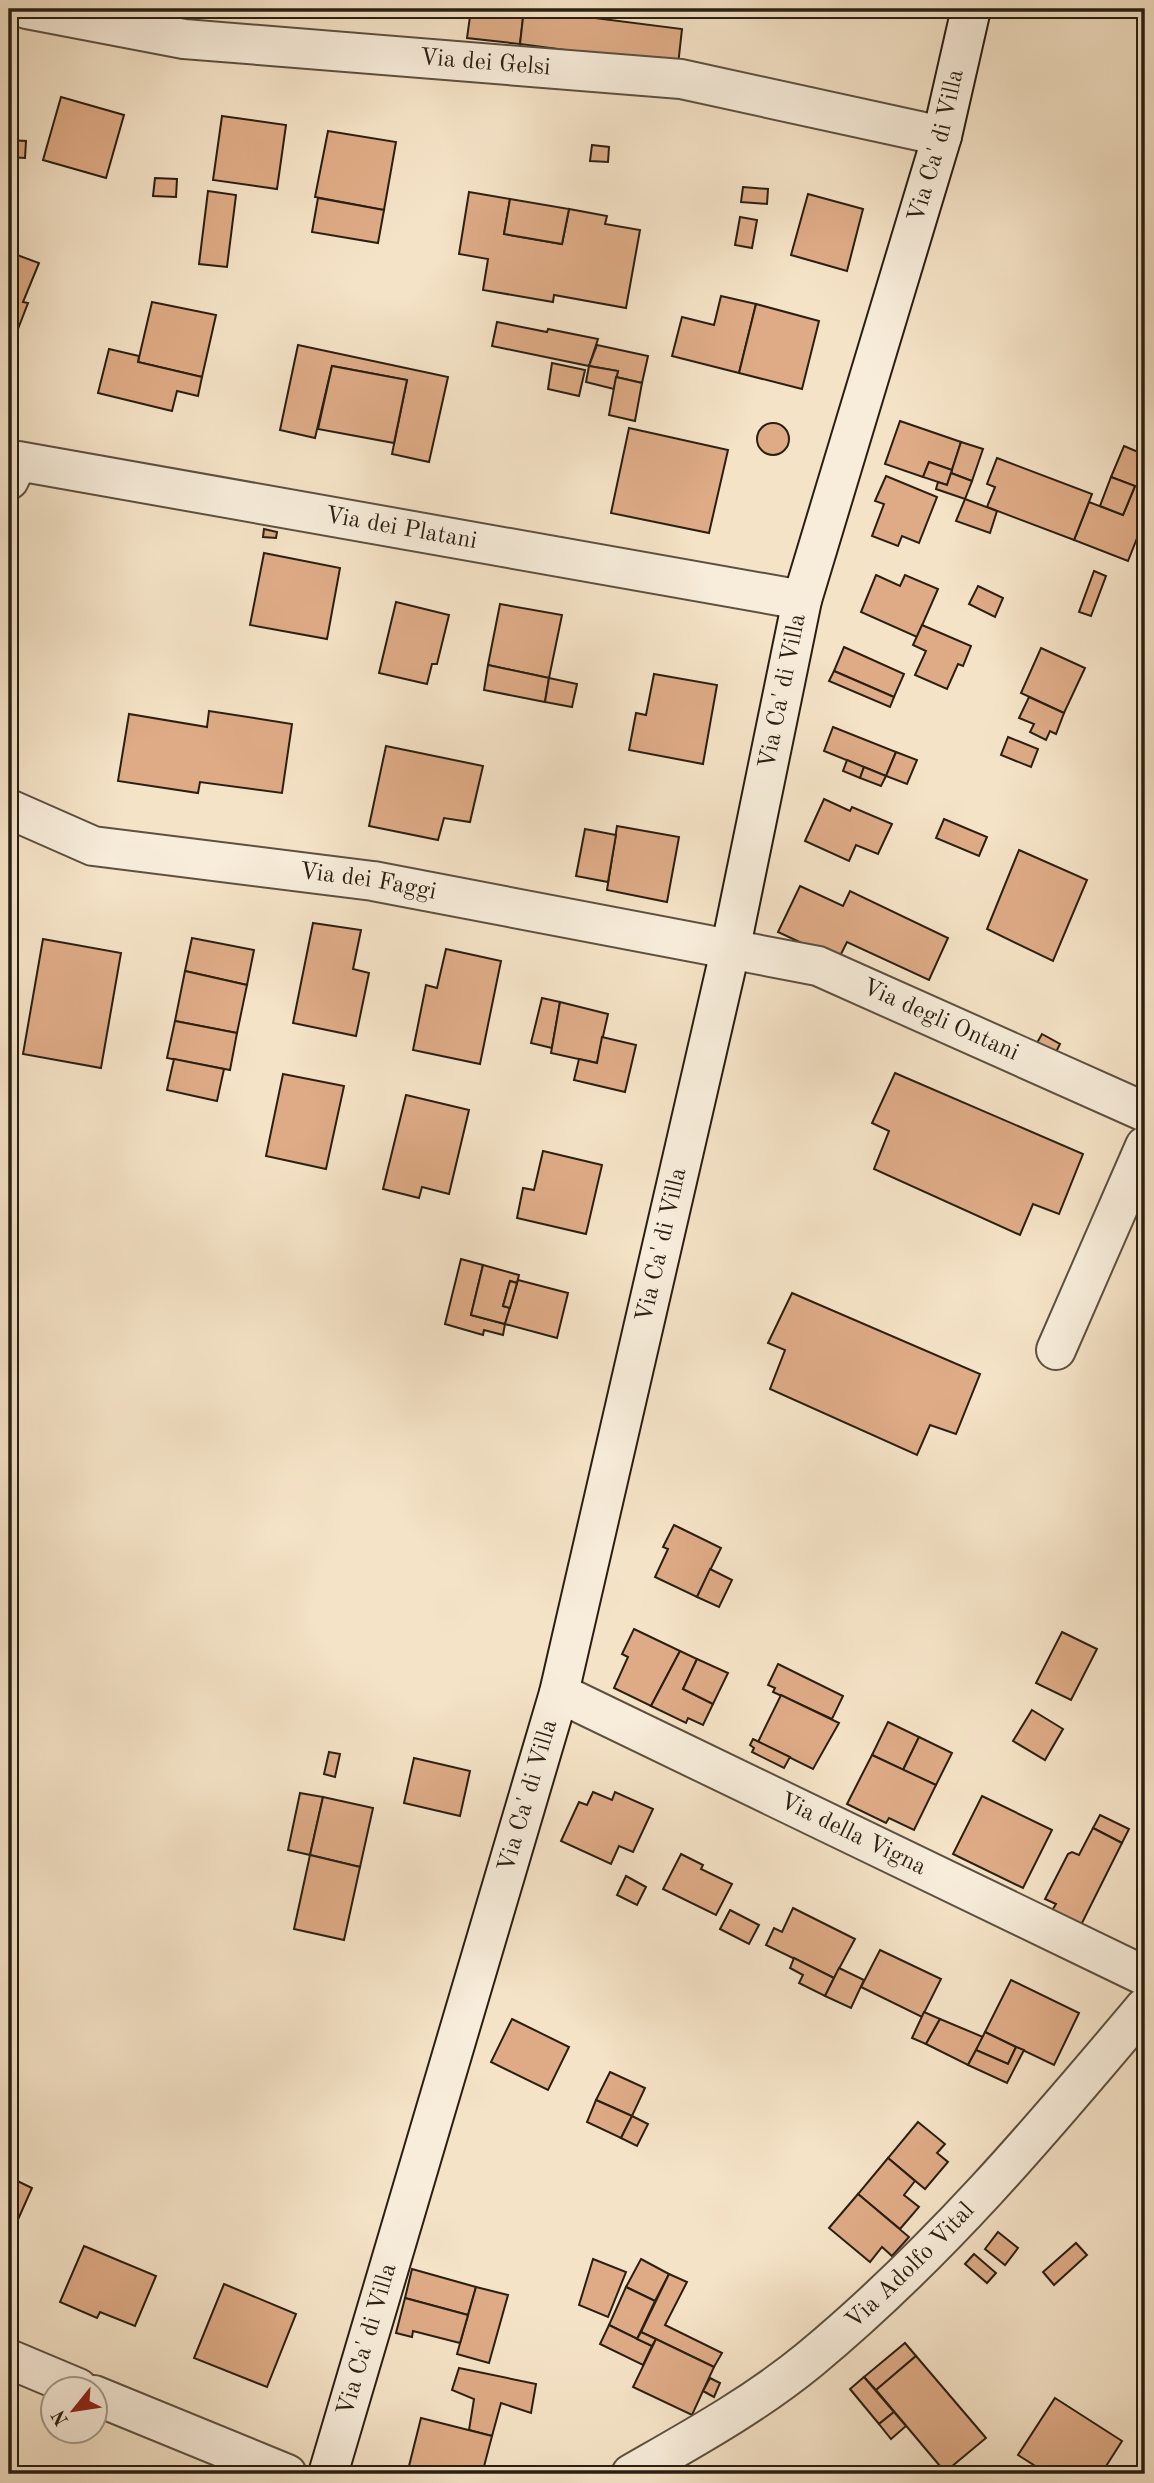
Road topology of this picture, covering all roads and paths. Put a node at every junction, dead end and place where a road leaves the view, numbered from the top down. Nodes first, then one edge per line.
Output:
1 (27, 9) edge
2 (971, 9) edge
3 (942, 136) junction
4 (9, 480) edge
5 (802, 600) junction
6 (9, 809) edge
7 (730, 951) junction
8 (1145, 1112) edge
9 (1145, 1146) edge
10 (1056, 1350) dead end
11 (559, 1693) junction
12 (1145, 1976) edge
13 (1145, 2007) edge
14 (9, 2359) edge
15 (44, 2374) edge
16 (108, 2401) edge
17 (287, 2474) edge
18 (328, 2474) edge
19 (631, 2474) edge

1 - 3 street, Via dei Gelsi
2 - 3 street, Via Ca' di Villa
3 - 5 street, Via Ca' di Villa
4 - 5 street, Via dei Platani
5 - 7 street, Via Ca' di Villa
6 - 7 street, Via dei Faggi
7 - 8 street, Via degli Ontani
7 - 11 street, Via Ca' di Villa
9 - 10 street
11 - 12 street, Via della Vigna
11 - 18 street, Via Ca' di Villa
13 - 19 street, Via Adolfo Vital
14 - 15 street
16 - 17 street

